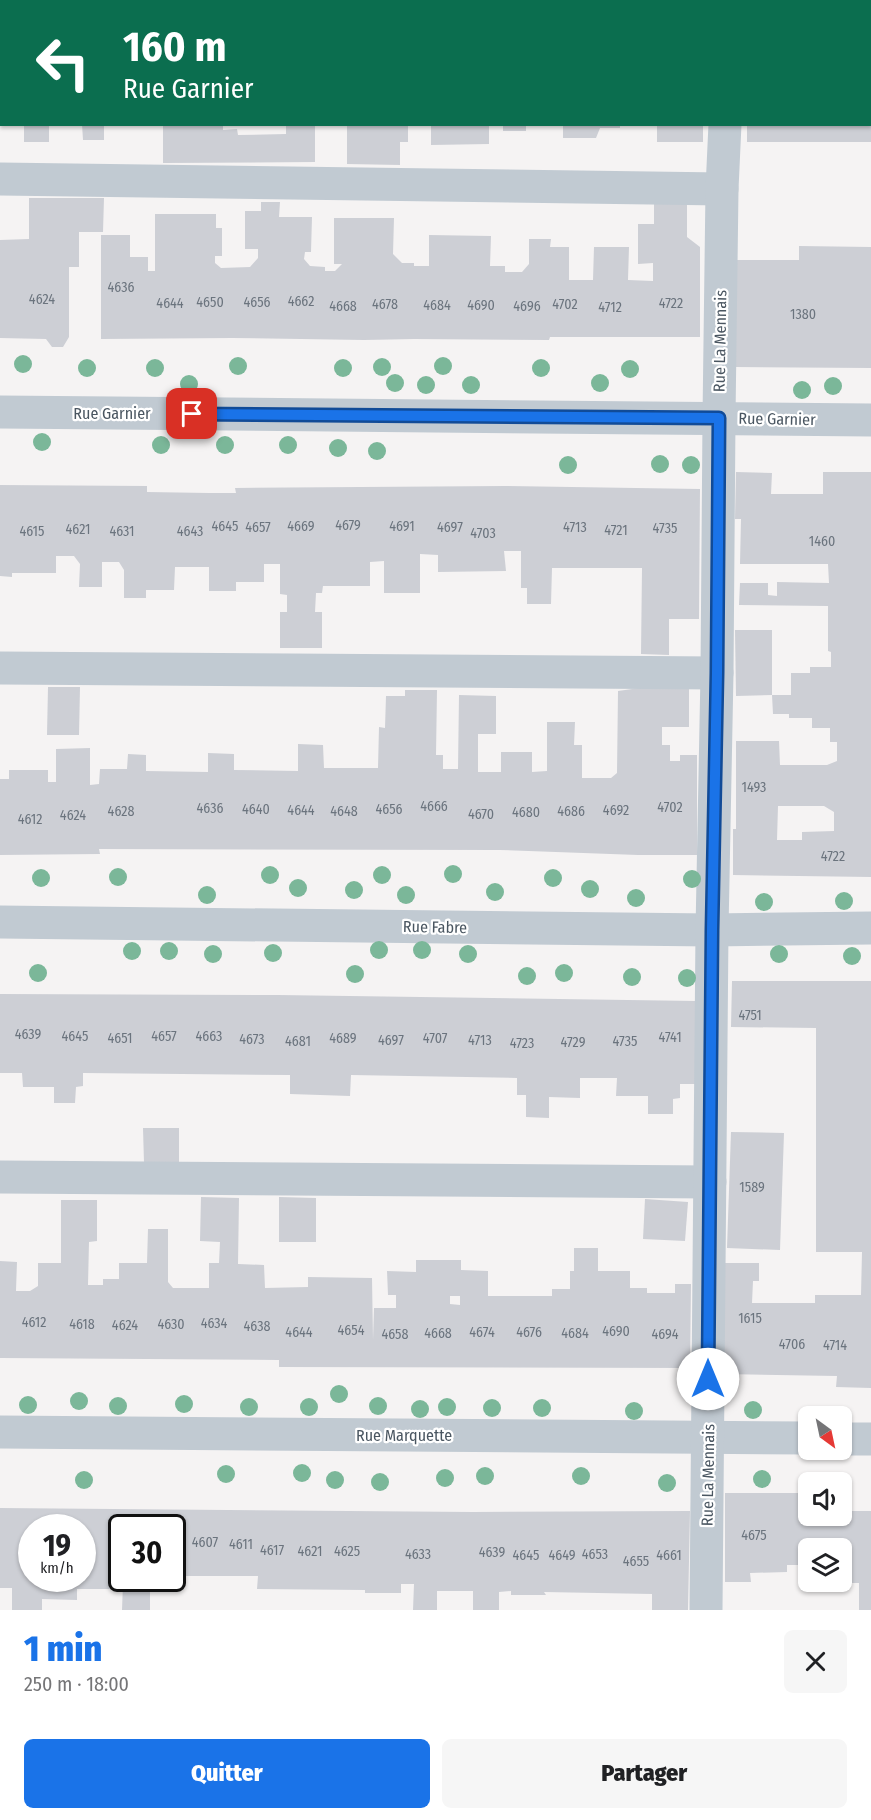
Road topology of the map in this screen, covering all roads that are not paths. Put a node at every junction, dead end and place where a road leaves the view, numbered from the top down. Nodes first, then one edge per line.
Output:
1 (725, 126) edge
2 (0, 179) edge
3 (722, 189) junction
4 (0, 412) edge
5 (719, 418) junction
6 (871, 420) edge
7 (0, 668) edge
8 (717, 673) junction
9 (0, 922) edge
10 (871, 928) edge
11 (712, 930) junction
12 (0, 1177) edge
13 (710, 1182) junction
14 (0, 1432) edge
15 (708, 1437) junction
16 (798, 1438) edge
17 (852, 1439) edge
18 (871, 1439) edge
19 (706, 1610) edge

1 - 3 street, Rue La Mennais
2 - 3 street
3 - 5 street, Rue La Mennais
4 - 5 street, Rue Garnier
5 - 6 street, Rue Garnier
5 - 8 street, Rue La Mennais
7 - 8 street
8 - 11 street, Rue La Mennais
9 - 11 street, Rue Fabre
10 - 11 street, Rue Fabre
11 - 13 street, Rue La Mennais
12 - 13 street
13 - 15 street, Rue La Mennais
14 - 15 street, Rue Marquette
15 - 16 street, Rue Marquette
15 - 19 street, Rue La Mennais
17 - 18 street

